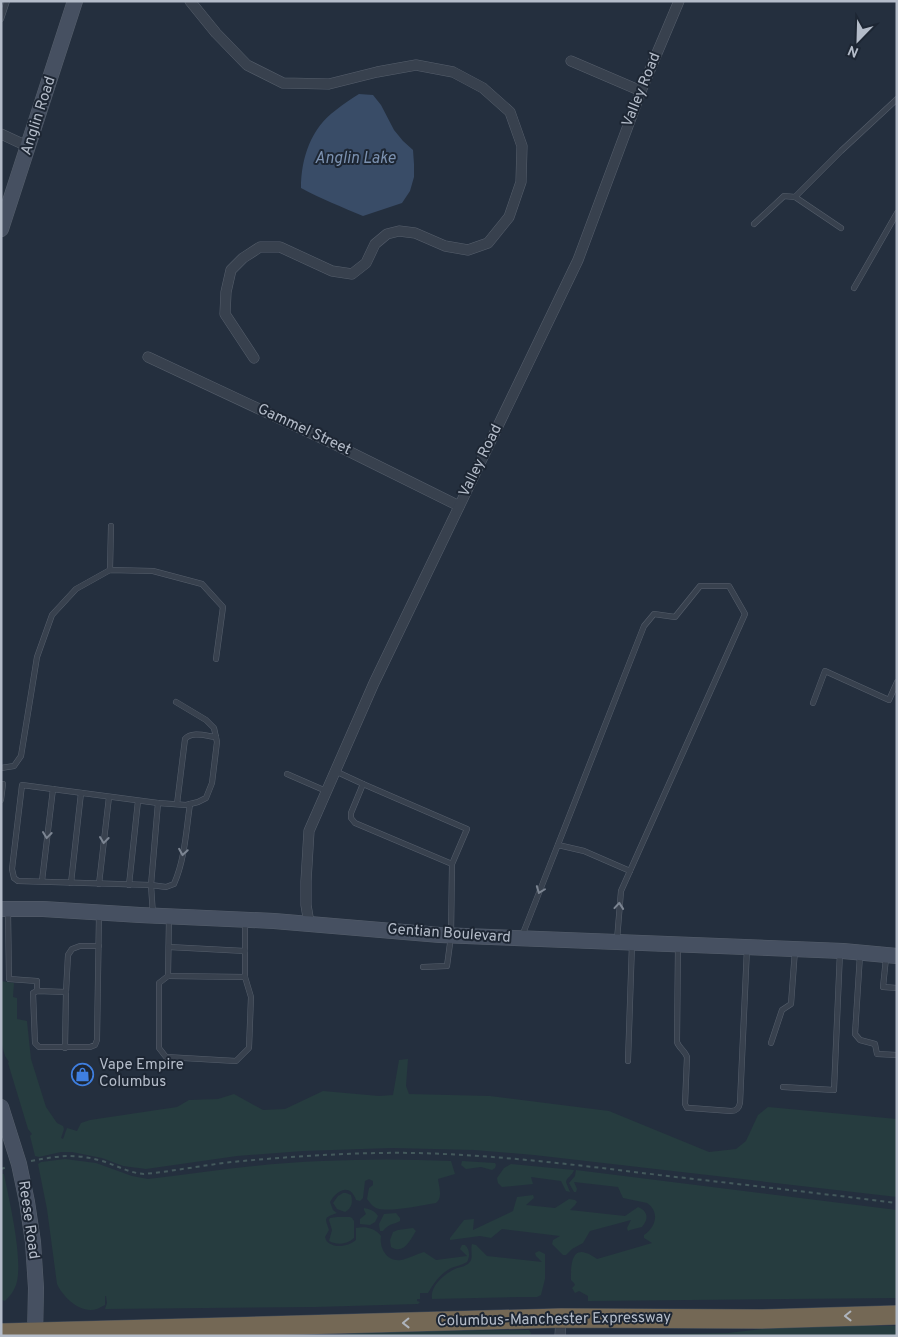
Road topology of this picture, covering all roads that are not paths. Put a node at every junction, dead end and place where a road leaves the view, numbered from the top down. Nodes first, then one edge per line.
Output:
1 (7, 1) edge
2 (76, 1) edge
3 (190, 1) edge
4 (679, 1) edge
5 (1, 19) edge
6 (571, 61) dead end
7 (641, 91) junction
8 (897, 99) edge
9 (1, 134) edge
10 (29, 147) junction
11 (795, 197) junction
12 (897, 212) edge
13 (754, 224) dead end
14 (841, 228) dead end
15 (1, 230) edge
16 (854, 288) dead end
17 (148, 357) dead end
18 (254, 358) dead end
19 (459, 506) junction
20 (111, 526) dead end
21 (110, 570) junction
22 (216, 659) dead end
23 (897, 682) edge
24 (176, 702) dead end
25 (813, 703) dead end
26 (216, 737) junction
27 (1, 768) edge
28 (335, 772) junction
29 (287, 774) dead end
30 (1, 784) edge
31 (363, 784) junction
32 (53, 789) junction
33 (326, 791) junction
34 (82, 793) junction
35 (110, 797) junction
36 (1, 800) edge
37 (138, 801) junction
38 (158, 804) junction
39 (177, 804) junction
40 (190, 804) junction
41 (558, 845) junction
42 (452, 864) junction
43 (630, 871) junction
44 (42, 881) junction
45 (71, 882) junction
46 (100, 884) junction
47 (129, 885) junction
48 (151, 885) junction
49 (4, 909) edge
50 (99, 912) junction
51 (153, 915) junction
52 (169, 916) junction
53 (245, 919) junction
54 (309, 923) junction
55 (451, 936) junction
56 (520, 939) junction
57 (624, 943) junction
58 (678, 945) junction
59 (99, 946) junction
60 (168, 947) junction
61 (747, 948) junction
62 (795, 949) junction
63 (245, 951) junction
64 (840, 951) junction
65 (860, 952) junction
66 (891, 955) edge
67 (423, 967) dead end
68 (168, 976) junction
69 (246, 977) junction
70 (897, 988) edge
71 (37, 991) junction
72 (66, 992) junction
73 (771, 1043) dead end
74 (65, 1048) junction
75 (897, 1055) edge
76 (628, 1061) dead end
77 (783, 1087) dead end
78 (1, 1107) edge
79 (897, 1315) edge
80 (560, 1327) edge
81 (1, 1333) edge
82 (35, 1334) edge

1 - 5 lane
2 - 10 main road, Anglin Road
3 - 18 street
4 - 7 street, Valley Road
6 - 7 street
7 - 19 street, Valley Road
8 - 11 lane
9 - 10 street
10 - 15 main road, Anglin Road
11 - 13 lane
11 - 14 lane
12 - 16 lane
17 - 19 street, Gammel Street
19 - 28 street, Valley Road
20 - 21 lane
21 - 22 lane
21 - 27 lane
23 - 25 lane
24 - 26 lane
26 - 39 lane
26 - 40 lane
28 - 31 lane
28 - 33 street, Valley Road
29 - 33 lane
30 - 36 lane
31 - 42 lane
31 - 42 lane
32 - 34 lane
32 -> 44 lane
32 - 44 lane
33 - 54 street, Valley Road
34 - 35 lane
34 - 45 lane
35 - 37 lane
35 -> 46 lane
37 - 38 lane
37 - 47 lane
38 - 39 lane
38 - 48 lane
39 - 40 lane
40 -> 48 lane
41 - 43 lane
41 - 43 lane
41 -> 56 lane
42 - 55 lane
57 -> 43 lane
44 - 45 lane
45 - 46 lane
46 - 47 lane
47 - 48 lane
48 - 51 lane
49 - 50 main road, Gentian Boulevard
49 - 71 lane
50 - 51 main road, Gentian Boulevard
50 - 59 lane
51 - 52 main road, Gentian Boulevard
52 - 53 main road, Gentian Boulevard
52 - 60 lane
53 - 54 main road, Gentian Boulevard
53 - 63 lane
54 - 55 main road, Gentian Boulevard
55 - 56 main road, Gentian Boulevard
55 - 67 lane
56 - 57 main road, Gentian Boulevard
57 - 58 main road, Gentian Boulevard
57 - 76 lane
58 - 61 main road, Gentian Boulevard
58 - 61 lane
59 - 72 lane
59 - 74 lane
60 - 63 lane
60 - 68 lane
61 - 62 main road, Gentian Boulevard
62 - 64 main road, Gentian Boulevard
62 - 73 lane
63 - 69 lane
64 - 65 main road, Gentian Boulevard
64 - 77 lane
65 - 66 main road, Gentian Boulevard
65 - 75 lane
66 - 70 lane
68 - 69 lane
68 - 69 lane
71 - 72 lane
71 - 74 lane
72 - 74 lane
78 - 82 main road, Reese Road
79 -> 80 highway, Columbus-Manchester Expressway
80 -> 82 highway, Columbus-Manchester Expressway
81 - 82 highway, Columbus-Manchester Expressway

